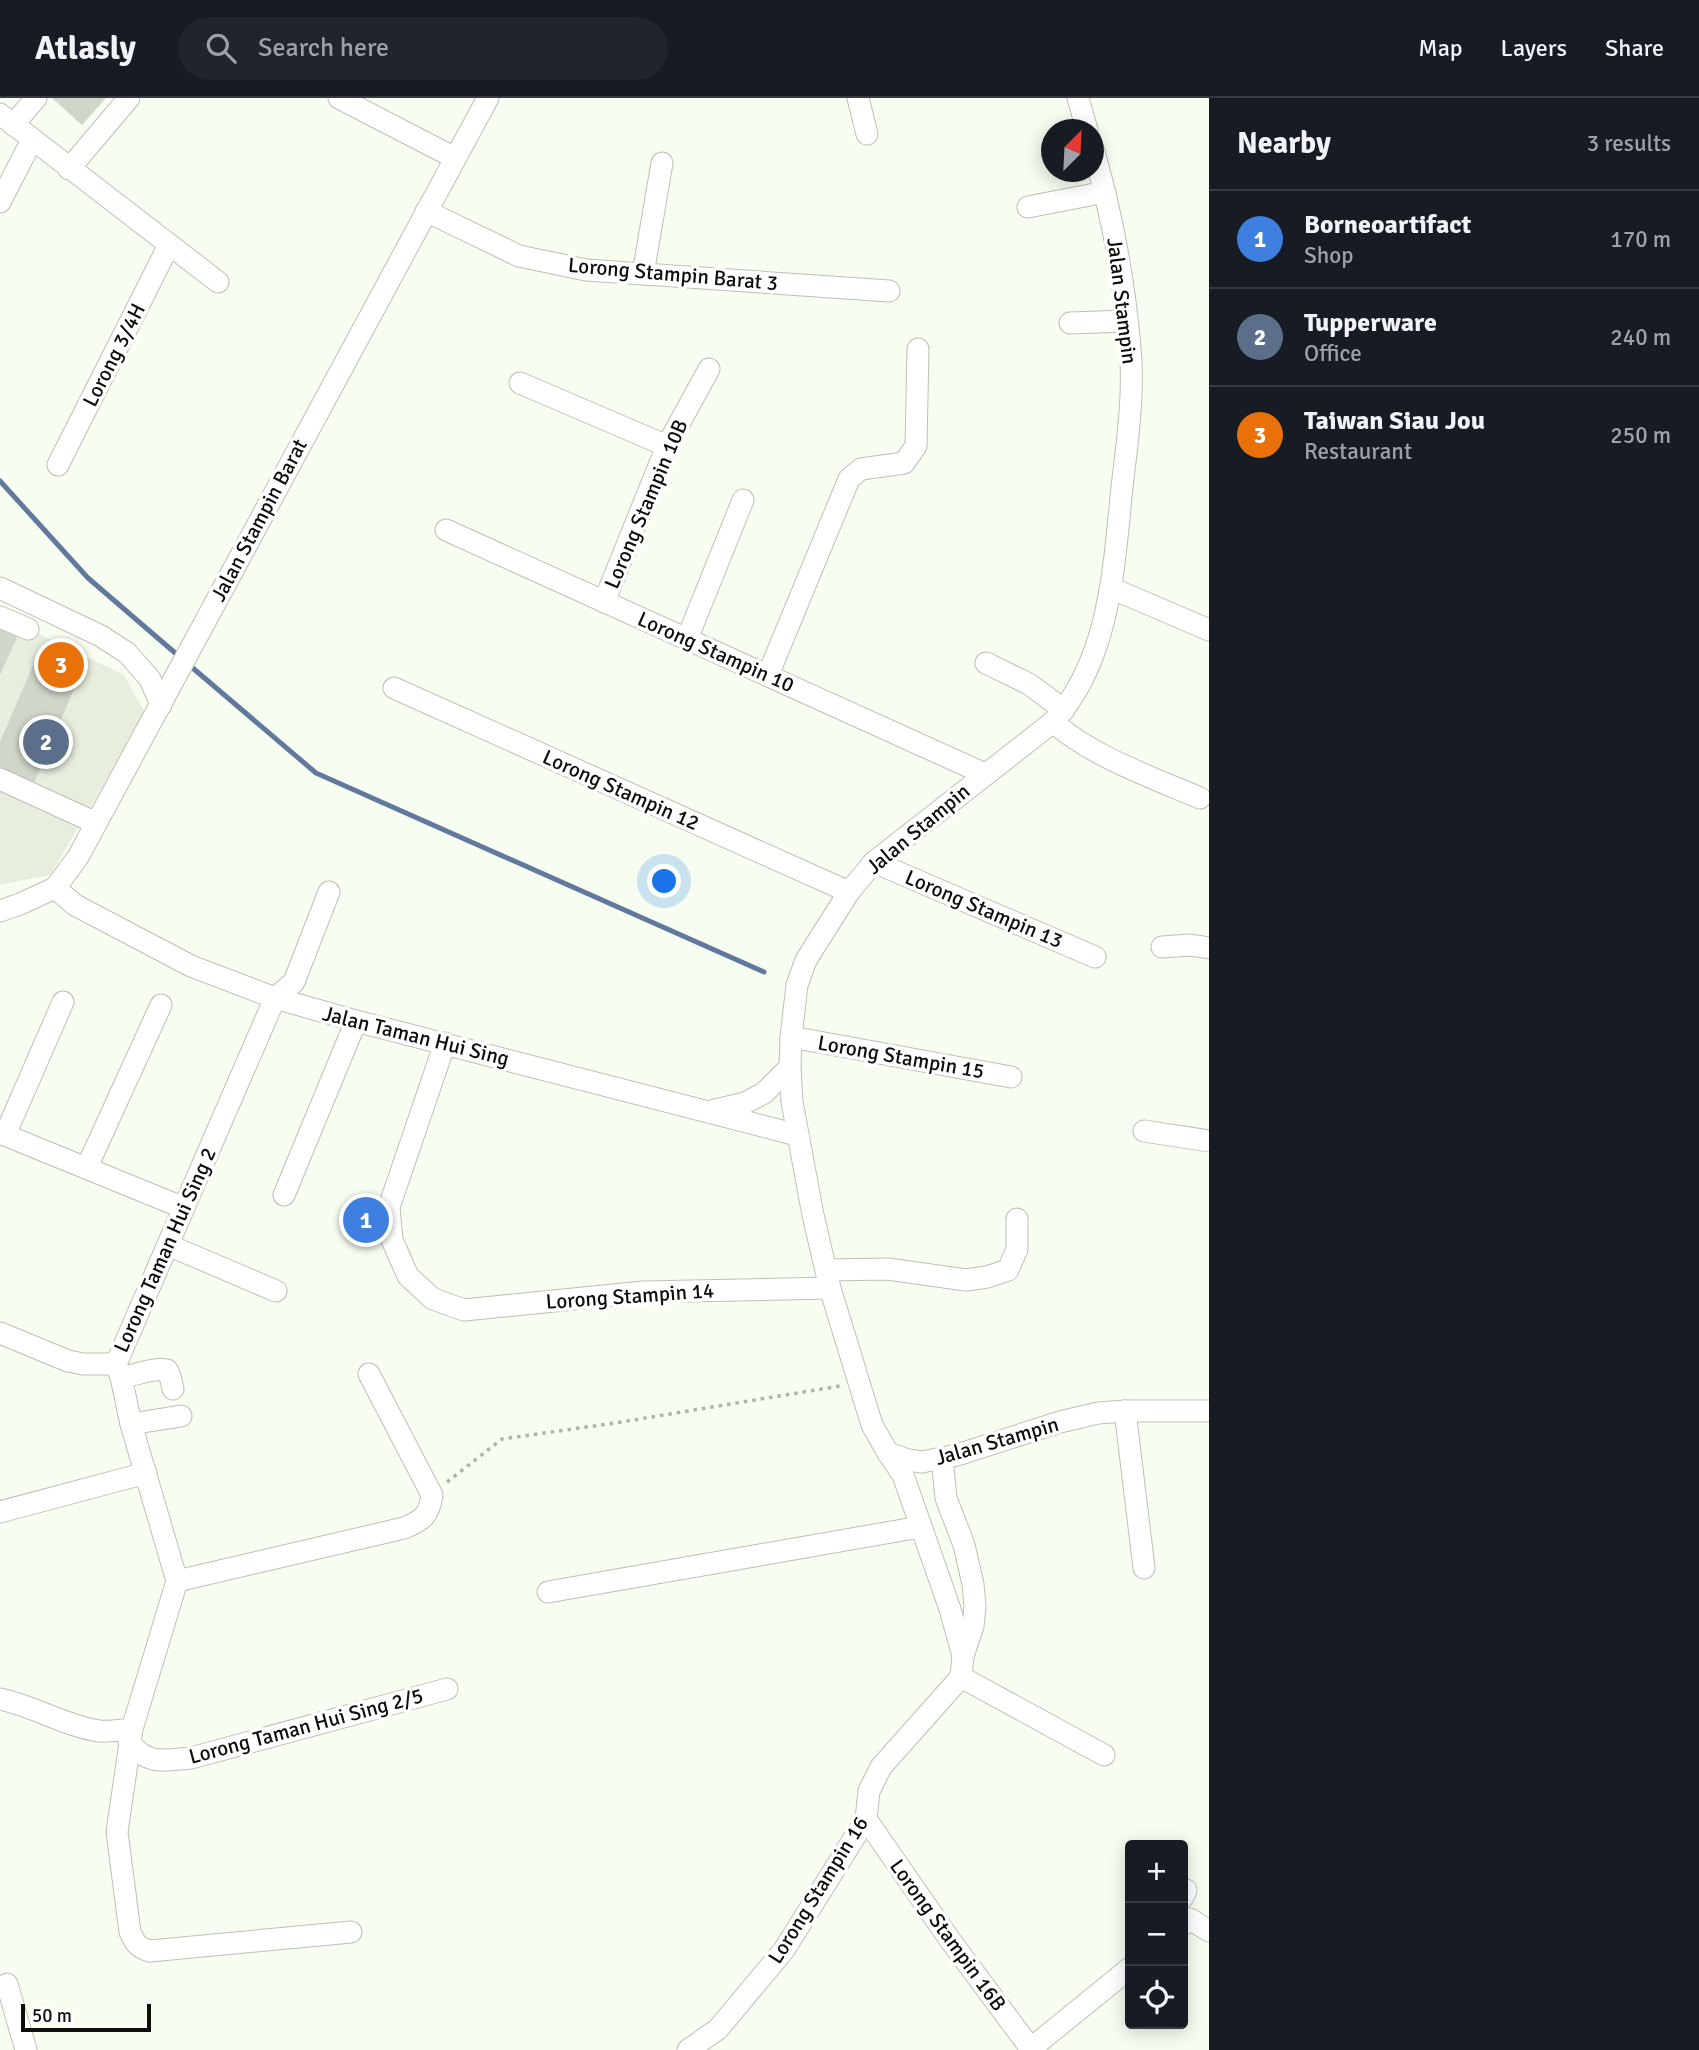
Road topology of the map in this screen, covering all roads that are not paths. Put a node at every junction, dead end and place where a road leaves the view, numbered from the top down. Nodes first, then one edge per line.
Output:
1 (36, 98) edge
2 (130, 98) edge
3 (339, 98) edge
4 (488, 98) edge
5 (858, 98) edge
6 (1078, 98) edge
7 (1084, 119) edge
8 (7, 120) edge
9 (867, 134) dead end
10 (32, 140) junction
11 (455, 159) junction
12 (662, 163) dead end
13 (69, 169) junction
14 (1102, 182) edge
15 (1105, 192) junction
16 (0, 202) edge
17 (1028, 207) dead end
18 (426, 211) junction
19 (169, 245) junction
20 (643, 274) junction
21 (218, 282) dead end
22 (889, 291) dead end
23 (1126, 321) junction
24 (1070, 323) dead end
25 (918, 349) dead end
26 (709, 369) dead end
27 (520, 383) dead end
28 (667, 446) junction
29 (58, 465) dead end
30 (743, 500) dead end
31 (446, 530) dead end
32 (0, 588) edge
33 (1111, 588) junction
34 (604, 602) junction
35 (0, 617) edge
36 (28, 629) dead end
37 (1209, 630) edge
38 (687, 639) junction
39 (986, 663) dead end
40 (768, 675) junction
41 (394, 688) dead end
42 (161, 705) junction
43 (1059, 716) junction
44 (985, 775) junction
45 (0, 779) edge
46 (1200, 798) dead end
47 (96, 823) junction
48 (874, 862) junction
49 (55, 888) junction
50 (329, 892) dead end
51 (849, 892) junction
52 (0, 911) edge
53 (1162, 947) dead end
54 (1209, 948) edge
55 (1095, 957) dead end
56 (275, 998) junction
57 (63, 1002) dead end
58 (161, 1005) dead end
59 (356, 1021) junction
60 (791, 1037) junction
61 (445, 1042) junction
62 (790, 1067) junction
63 (1011, 1077) dead end
64 (709, 1112) junction
65 (1144, 1131) dead end
66 (3, 1134) edge
67 (797, 1135) junction
68 (1209, 1141) edge
69 (87, 1167) junction
70 (284, 1195) dead end
71 (184, 1208) junction
72 (1017, 1219) dead end
73 (168, 1245) junction
74 (828, 1279) junction
75 (276, 1292) dead end
76 (0, 1333) edge
77 (118, 1371) junction
78 (369, 1374) dead end
79 (173, 1389) dead end
80 (1208, 1405) edge
81 (1125, 1411) junction
82 (181, 1416) dead end
83 (131, 1424) junction
84 (888, 1453) junction
85 (942, 1458) junction
86 (146, 1474) junction
87 (0, 1512) edge
88 (920, 1527) junction
89 (1144, 1568) dead end
90 (177, 1581) junction
91 (548, 1592) dead end
92 (962, 1666) junction
93 (447, 1689) dead end
94 (0, 1699) edge
95 (130, 1736) junction
96 (1104, 1755) dead end
97 (866, 1819) junction
98 (1188, 1911) edge
99 (1209, 1931) edge
100 (351, 1932) dead end
101 (1125, 1972) edge
102 (7, 1983) dead end
103 (1030, 2049) edge
104 (26, 2050) edge
105 (688, 2050) edge

1 - 8 street
2 - 13 street
3 - 11 street
4 - 11 street, Jalan Stampin Barat
5 - 9 street
6 - 7 street
8 - 10 street
10 - 13 street
10 - 16 street
11 - 18 street, Jalan Stampin Barat
12 - 20 street
13 - 19 street
14 - 15 street, Jalan Stampin
15 - 17 street
15 - 23 street, Jalan Stampin
18 - 20 street, Lorong Stampin Barat 3
18 - 42 street, Jalan Stampin Barat
19 - 21 street
19 - 29 street, Lorong 3/4H
20 - 22 street, Lorong Stampin Barat 3
23 - 24 street
23 - 33 street, Jalan Stampin
25 - 40 street
26 - 28 street, Lorong Stampin 10B
27 - 28 street
28 - 34 street, Lorong Stampin 10B
30 - 38 street
31 - 34 street, Lorong Stampin 10
32 - 42 street
33 - 37 street
33 - 43 street, Jalan Stampin
34 - 38 street, Lorong Stampin 10
35 - 36 street
38 - 40 street, Lorong Stampin 10
39 - 43 street
40 - 44 street, Lorong Stampin 10
41 - 51 street, Lorong Stampin 12
42 - 47 street, Jalan Stampin Barat
43 - 44 street, Jalan Stampin
43 - 46 street
44 - 48 street, Jalan Stampin
45 - 47 street
47 - 49 street, Jalan Stampin Barat
48 - 51 street, Jalan Stampin
48 - 55 street, Lorong Stampin 13
49 - 52 street, Jalan Stampin Barat
49 - 56 street, Jalan Taman Hui Sing
50 - 56 street, Lorong Taman Hui Sing 2
51 - 60 street, Jalan Stampin
53 - 54 street
56 - 59 street, Jalan Taman Hui Sing
56 - 71 street, Lorong Taman Hui Sing 2
57 - 66 street
58 - 69 street
59 - 61 street, Jalan Taman Hui Sing
59 - 70 street
60 - 62 street, Jalan Stampin
60 - 63 street, Lorong Stampin 15
61 - 64 street, Jalan Taman Hui Sing
61 - 74 street, Lorong Stampin 14
62 - 64 street
62 - 67 street, Jalan Stampin
64 - 67 street, Jalan Taman Hui Sing
65 - 68 street
66 - 69 street
67 - 74 street, Jalan Stampin
69 - 71 street
71 - 73 street, Lorong Taman Hui Sing 2
72 - 74 street, Lorong Stampin 14
73 - 75 street
73 - 77 street, Lorong Taman Hui Sing 2
74 - 84 street, Jalan Stampin
76 - 77 street
77 - 79 street
77 - 83 street, Lorong Taman Hui Sing 2
78 - 90 street
80 - 81 street, Jalan Stampin
81 - 85 street, Jalan Stampin
81 - 89 street
82 - 83 street
83 - 86 street, Lorong Taman Hui Sing 2
84 - 85 street, Jalan Stampin
84 - 88 street
85 - 92 street
86 - 87 street
86 - 90 street, Lorong Taman Hui Sing 2
88 - 91 street
88 - 92 street
90 - 95 street
92 - 96 street
92 - 97 street, Lorong Stampin 16
93 - 95 street, Lorong Taman Hui Sing 2/5
94 - 95 street
95 - 100 street
97 - 103 street, Lorong Stampin 16B
97 - 105 street, Lorong Stampin 16
98 - 99 street
101 - 103 street
102 - 104 street

